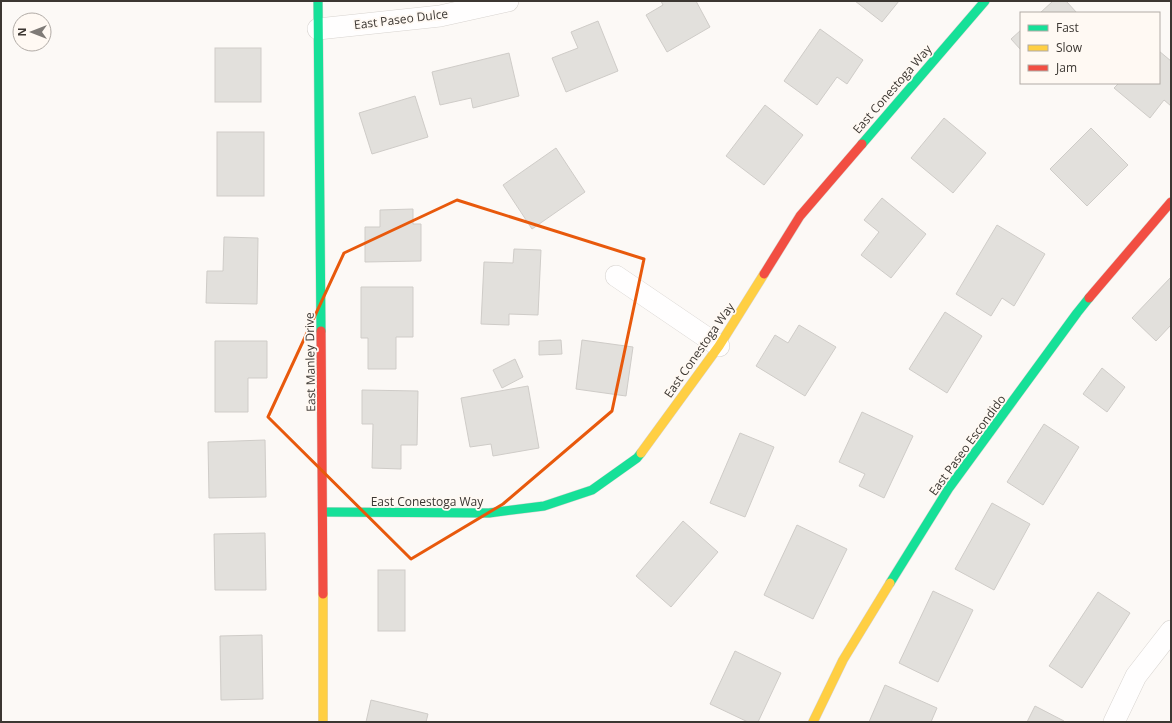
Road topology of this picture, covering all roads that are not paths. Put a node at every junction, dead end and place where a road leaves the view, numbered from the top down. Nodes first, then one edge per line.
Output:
1 (318, 1) edge
2 (508, 1) edge
3 (985, 1) edge
4 (318, 29) junction
5 (1171, 202) edge
6 (616, 276) dead end
7 (719, 346) junction
8 (323, 512) junction
9 (1171, 631) edge
10 (323, 722) edge
11 (813, 722) edge
12 (1114, 722) edge

1 - 4 street, East Manley Drive
2 - 4 street, East Paseo Dulce
3 - 7 street, East Conestoga Way
4 - 8 street, East Manley Drive
5 - 11 street, East Paseo Escondido
6 - 7 street
7 - 8 street, East Conestoga Way
8 - 10 street, East Manley Drive
9 - 12 street

